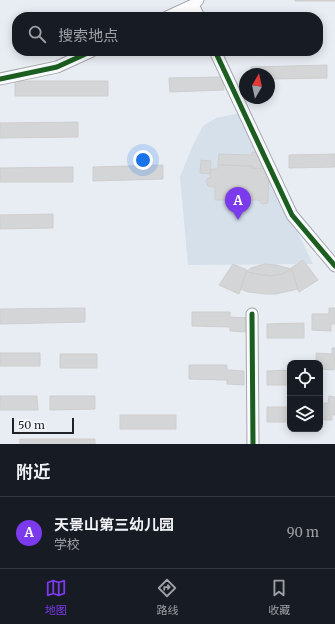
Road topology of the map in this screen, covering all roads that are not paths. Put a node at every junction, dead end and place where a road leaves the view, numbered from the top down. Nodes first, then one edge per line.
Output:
1 (196, 3) edge
2 (177, 12) edge
3 (81, 56) edge
4 (217, 56) edge
5 (0, 79) edge
6 (335, 266) edge
7 (252, 314) dead end
8 (253, 444) edge

1 - 2 street
3 - 5 street
4 - 6 street
7 - 8 street

